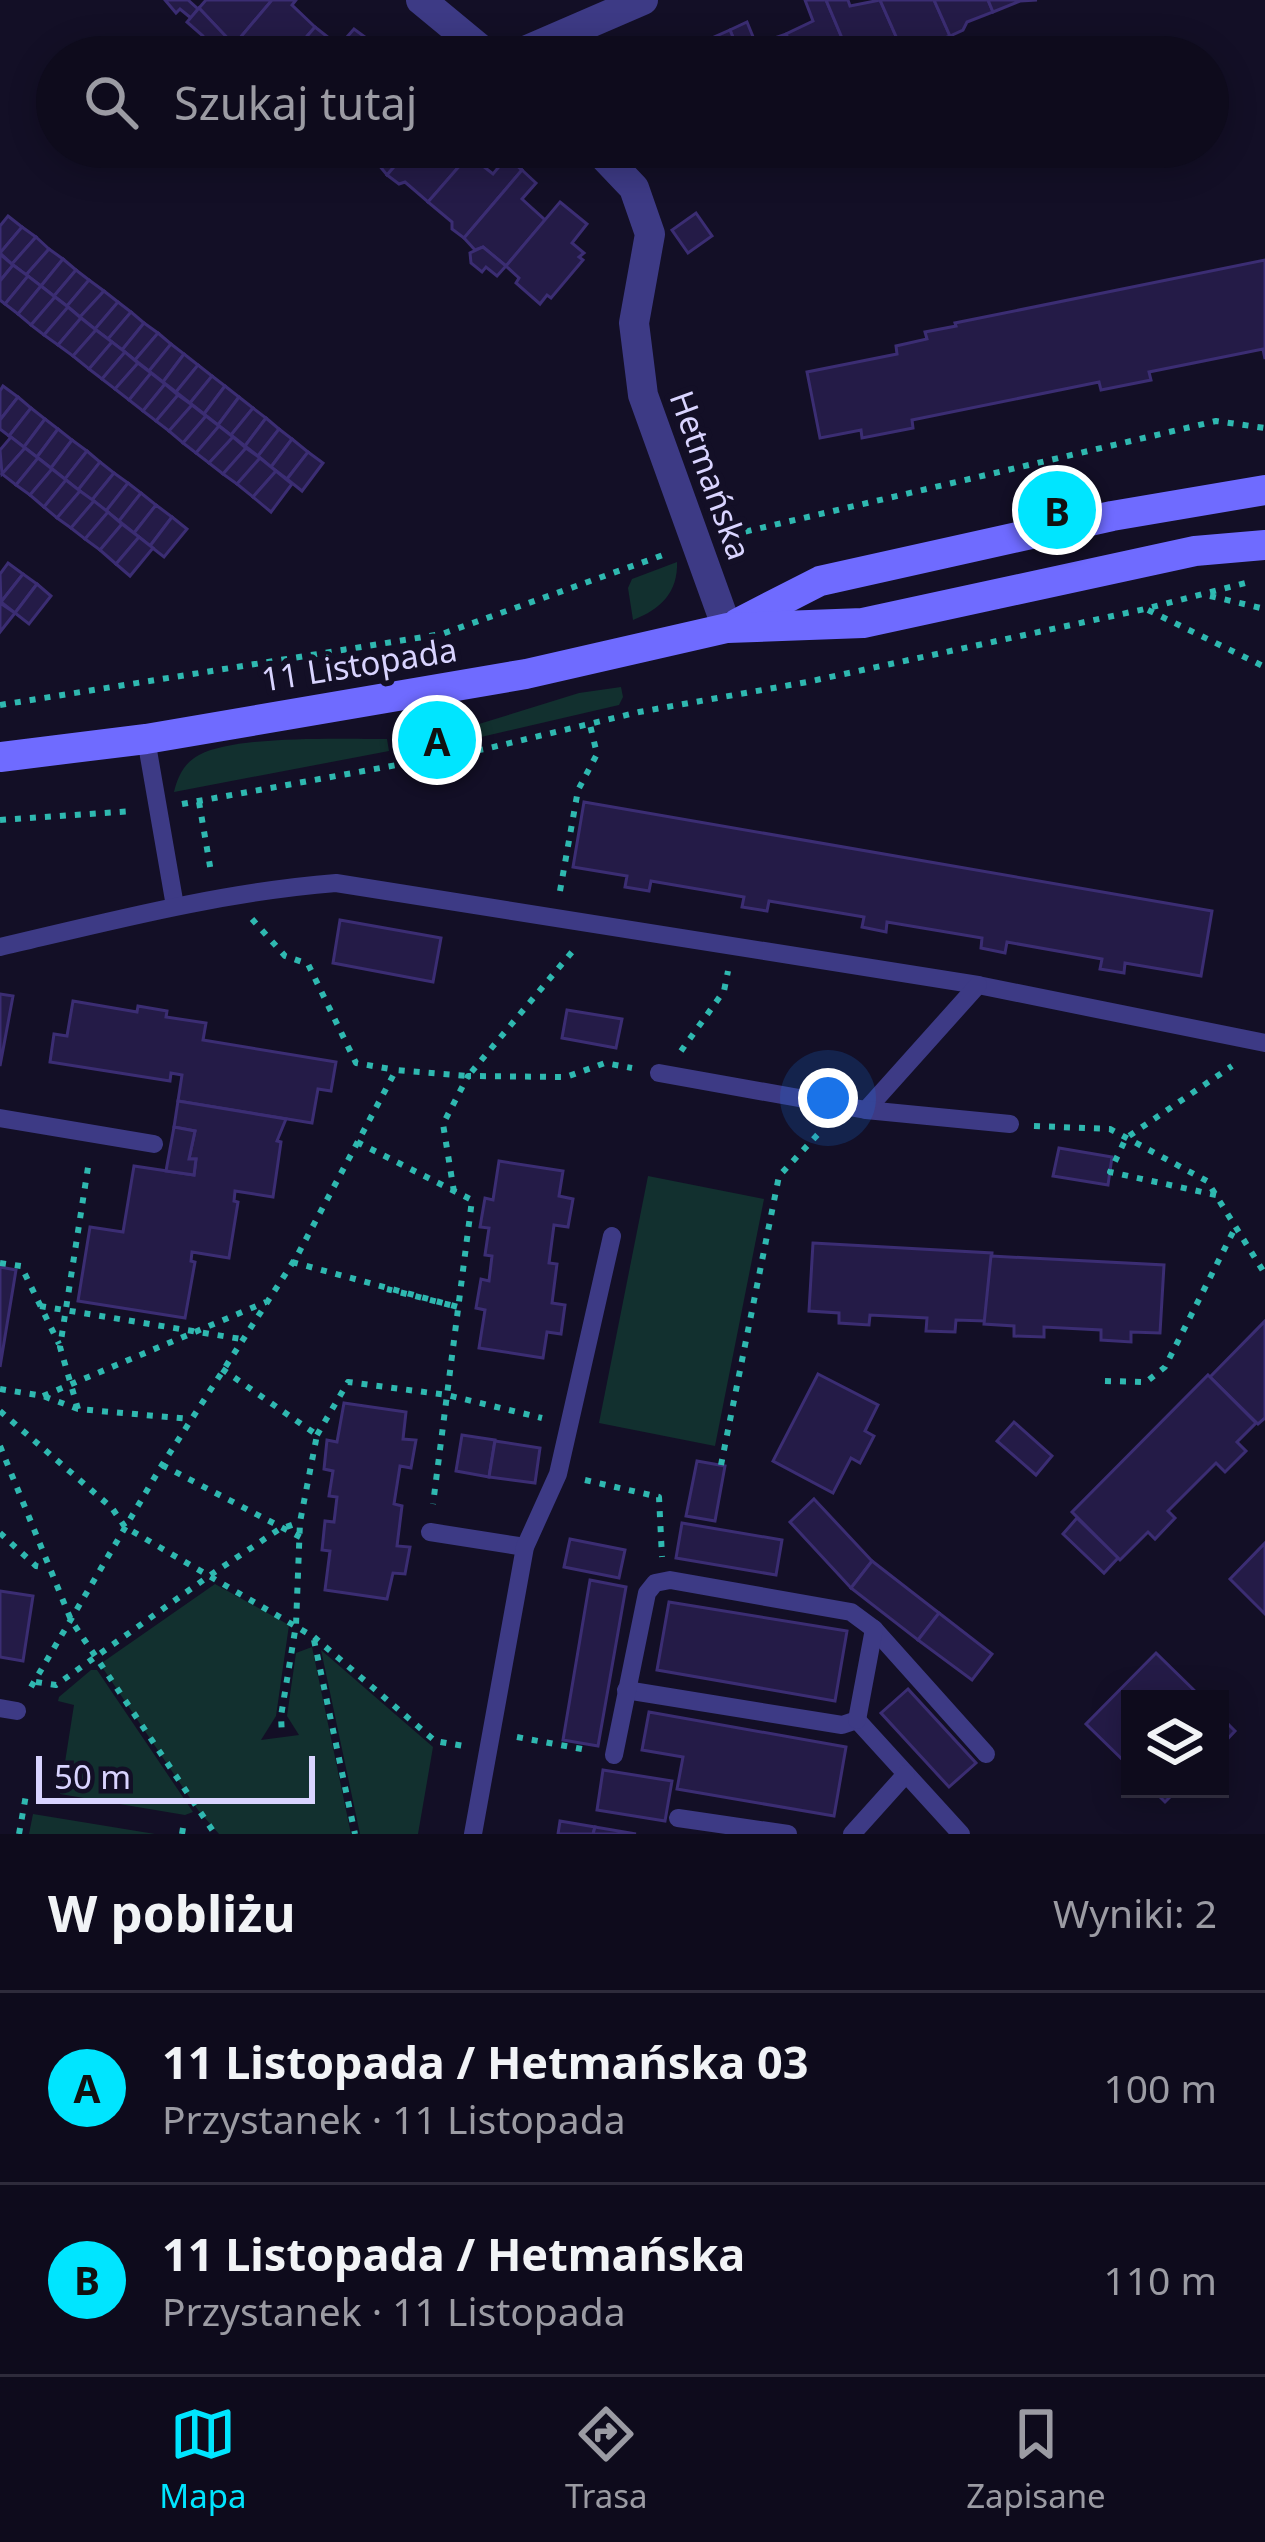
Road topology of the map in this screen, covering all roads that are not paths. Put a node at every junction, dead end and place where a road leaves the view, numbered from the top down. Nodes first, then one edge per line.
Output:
1 (421, 0) edge
2 (643, 0) edge
3 (465, 36) edge
4 (560, 36) edge
5 (615, 168) edge
6 (1265, 490) edge
7 (1265, 544) edge
8 (728, 628) junction
9 (146, 739) junction
10 (0, 757) edge
11 (175, 906) junction
12 (0, 947) edge
13 (978, 985) junction
14 (1265, 1042) edge
15 (662, 1073) road end
16 (866, 1110) junction
17 (0, 1118) edge
18 (1010, 1124) road end
19 (154, 1144) dead end
20 (612, 1236) dead end
21 (430, 1532) road end
22 (525, 1547) junction
23 (874, 1629) junction
24 (626, 1690) junction
25 (857, 1720) junction
26 (986, 1754) dead end
27 (614, 1755) road end
28 (906, 1774) junction
29 (678, 1818) dead end
30 (473, 1834) edge
31 (788, 1834) edge
32 (852, 1834) edge
33 (961, 1834) edge

1 - 3 street
2 - 4 street
5 - 8 street, Hetmańska
6 - 8 street, 11 Listopada
7 - 8 street, 11 Listopada
8 - 9 street, 11 Listopada
9 - 10 street, 11 Listopada
9 - 11 lane
11 - 12 lane
11 - 13 lane
13 - 14 lane
13 - 16 lane
15 - 16 lane
16 - 18 lane
17 - 19 lane
20 - 22 lane
21 - 22 lane
22 - 30 lane
23 - 24 lane
23 - 25 lane
23 - 26 lane
24 - 25 lane
24 - 27 lane
25 - 28 lane
28 - 32 lane
28 - 33 lane
29 - 31 lane

